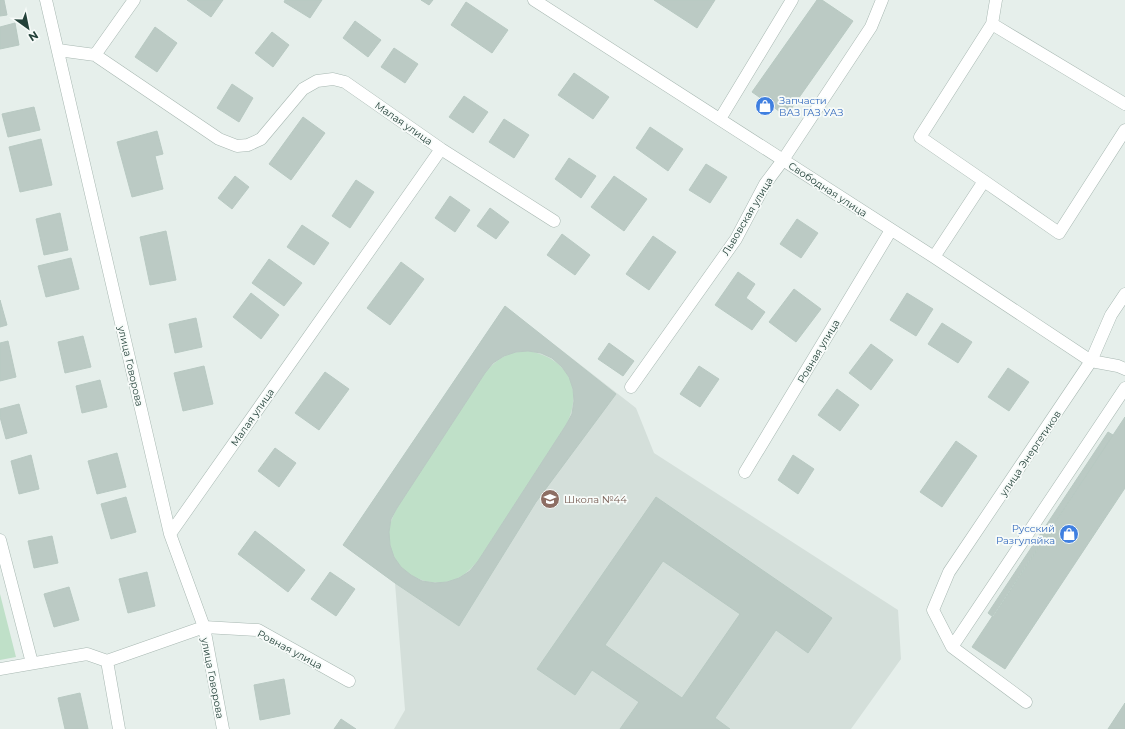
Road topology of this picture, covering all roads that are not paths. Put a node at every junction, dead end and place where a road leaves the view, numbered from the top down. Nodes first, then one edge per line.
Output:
1 (46, 0) edge
2 (134, 0) edge
3 (534, 0) edge
4 (792, 0) edge
5 (882, 0) edge
6 (996, 0) edge
7 (992, 24) junction
8 (58, 50) junction
9 (96, 55) junction
10 (1125, 104) edge
11 (720, 119) junction
12 (1125, 130) edge
13 (441, 149) junction
14 (783, 160) junction
15 (984, 181) junction
16 (554, 221) dead end
17 (891, 230) junction
18 (934, 257) junction
19 (1125, 294) edge
20 (1091, 361) junction
21 (1125, 369) edge
22 (631, 387) dead end
23 (1125, 388) edge
24 (745, 472) dead end
25 (170, 534) junction
26 (0, 540) edge
27 (204, 627) junction
28 (952, 647) junction
29 (107, 661) junction
30 (32, 663) junction
31 (0, 669) edge
32 (349, 681) dead end
33 (1026, 702) dead end
34 (119, 729) edge
35 (223, 729) edge

1 - 8 street, улица Говорова
2 - 9 street
3 - 11 street, Свободная улица
4 - 11 street
5 - 14 street, Львовская улица
6 - 7 street
7 - 10 street
7 - 15 street
8 - 9 street
8 - 25 street, улица Говорова
9 - 13 street, Малая улица
11 - 14 street, Свободная улица
12 - 15 street
13 - 16 street
13 - 25 street, Малая улица
14 - 17 street, Свободная улица
14 - 22 street, Львовская улица
15 - 18 street
17 - 18 street, Свободная улица
17 - 24 street, Ровная улица
18 - 20 street, Свободная улица
19 - 20 street, улица Энергетиков
20 - 21 street, Свободная улица
20 - 28 street, улица Энергетиков
23 - 28 street
25 - 27 street, улица Говорова
26 - 30 street
27 - 29 street
27 - 32 street, Ровная улица
27 - 35 street, улица Говорова
28 - 33 street
29 - 30 street
29 - 34 street
30 - 31 street

